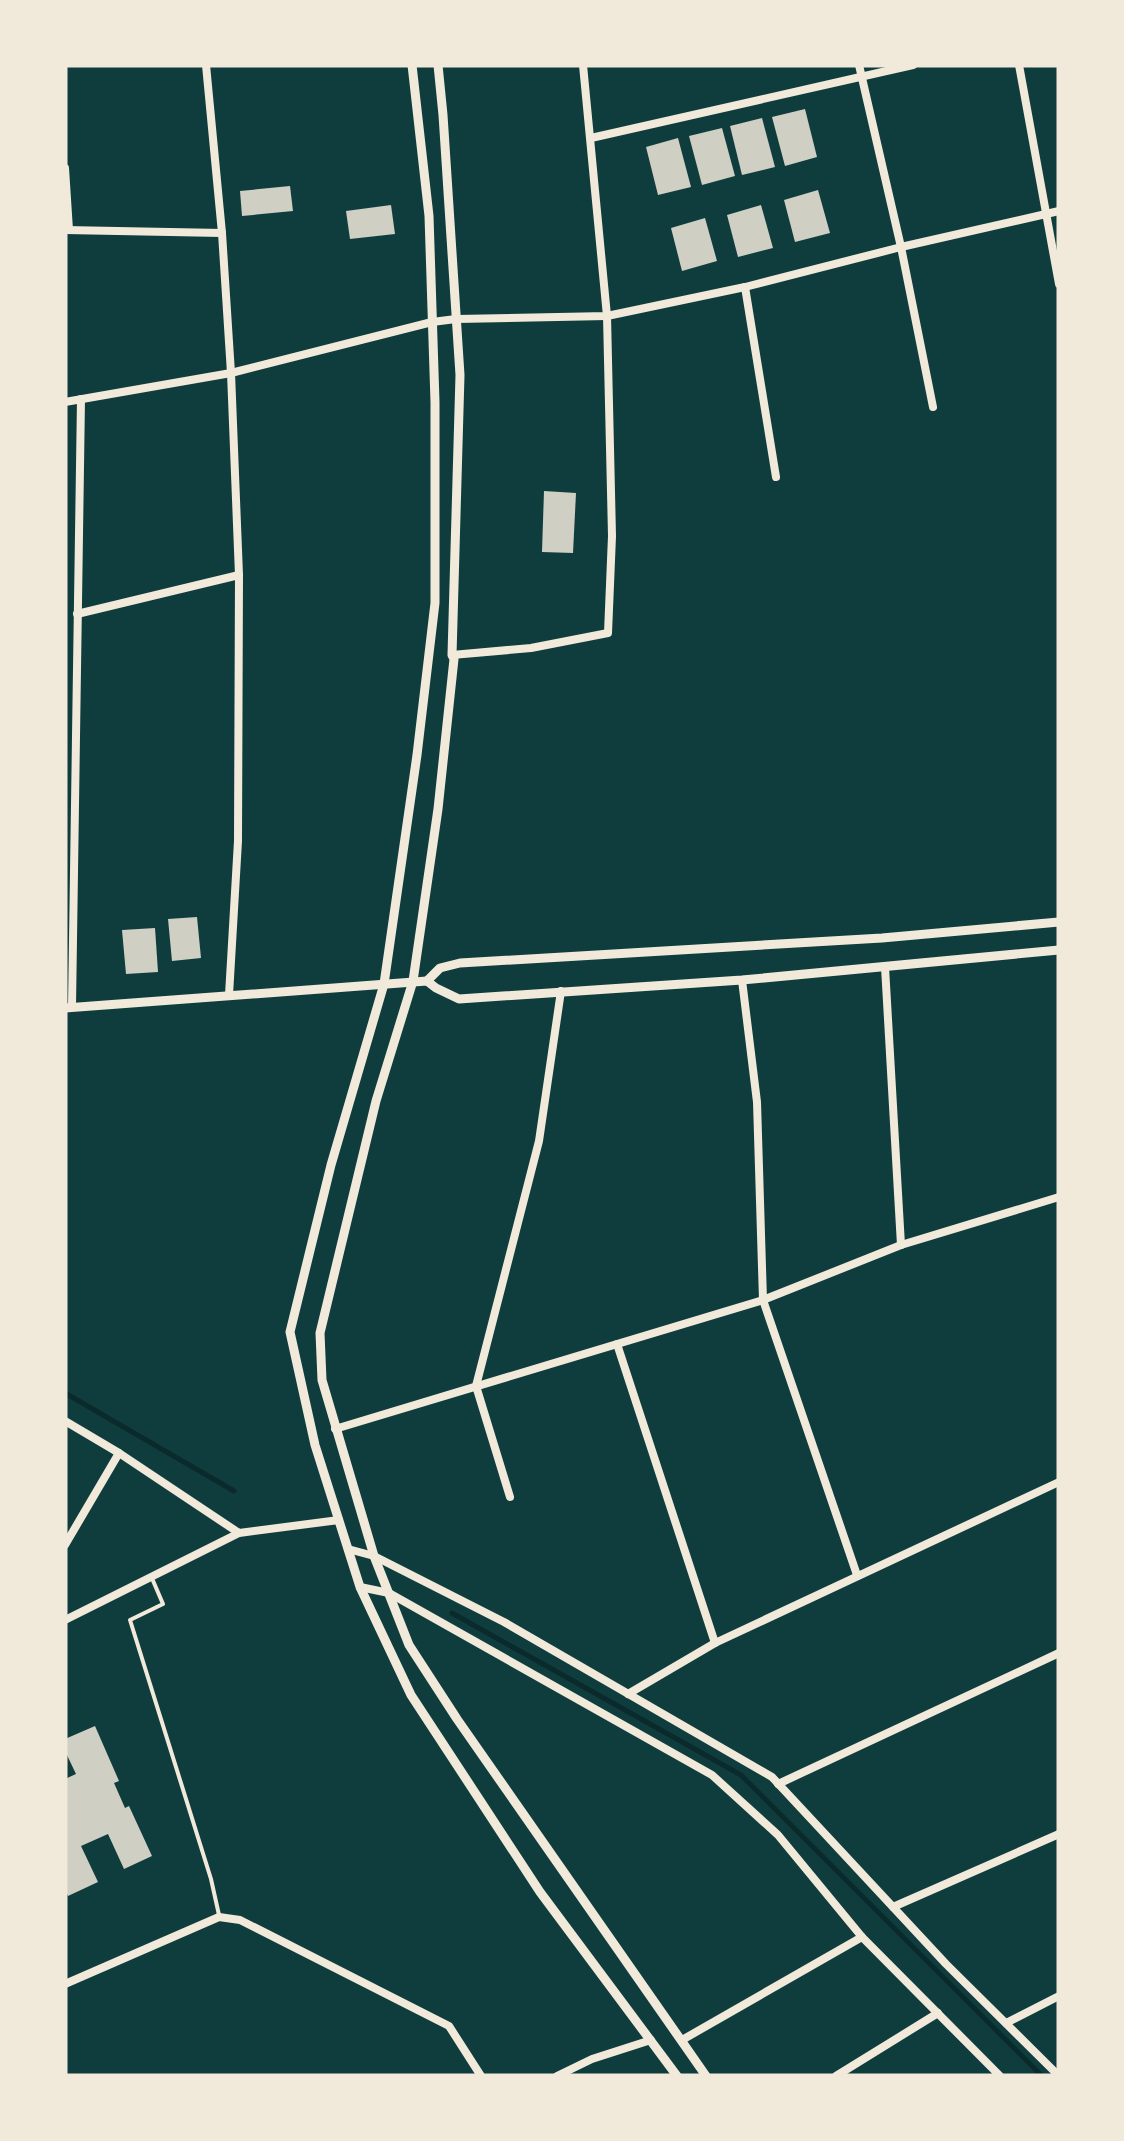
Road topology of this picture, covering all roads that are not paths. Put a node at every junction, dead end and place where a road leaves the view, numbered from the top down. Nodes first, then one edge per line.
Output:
1 (206, 65) edge
2 (412, 65) edge
3 (438, 65) edge
4 (582, 65) edge
5 (859, 65) edge
6 (914, 65) edge
7 (1018, 65) edge
8 (862, 77) junction
9 (591, 138) junction
10 (65, 168) edge
11 (1059, 211) edge
12 (1048, 214) junction
13 (67, 230) edge
14 (222, 233) junction
15 (901, 246) junction
16 (1059, 284) edge
17 (745, 287) junction
18 (607, 316) junction
19 (456, 320) junction
20 (432, 322) junction
21 (231, 373) junction
22 (81, 399) junction
23 (65, 402) edge
24 (933, 407) dead end
25 (776, 477) dead end
26 (238, 575) junction
27 (77, 614) junction
28 (452, 655) junction
29 (76, 668) junction
30 (65, 671) edge
31 (1059, 922) edge
32 (1059, 950) edge
33 (886, 966) junction
34 (742, 980) junction
35 (427, 981) junction
36 (413, 982) junction
37 (384, 984) junction
38 (560, 991) junction
39 (229, 995) junction
40 (68, 1007) edge
41 (1059, 1196) edge
42 (901, 1246) junction
43 (763, 1300) junction
44 (617, 1344) junction
45 (476, 1386) junction
46 (65, 1421) edge
47 (335, 1430) junction
48 (119, 1453) junction
49 (1059, 1482) edge
50 (510, 1497) dead end
51 (361, 1513) junction
52 (339, 1520) junction
53 (239, 1532) junction
54 (65, 1545) edge
55 (348, 1550) junction
56 (374, 1556) junction
57 (857, 1575) junction
58 (151, 1576) junction
59 (360, 1587) junction
60 (389, 1593) junction
61 (66, 1618) edge
62 (715, 1643) junction
63 (1059, 1654) edge
64 (628, 1694) junction
65 (778, 1784) junction
66 (1059, 1834) edge
67 (893, 1907) junction
68 (219, 1917) junction
69 (862, 1937) junction
70 (65, 1984) edge
71 (1059, 1996) edge
72 (938, 2013) junction
73 (1006, 2023) junction
74 (651, 2040) junction
75 (682, 2040) junction
76 (1052, 2073) edge
77 (480, 2076) edge
78 (558, 2076) edge
79 (676, 2076) edge
80 (706, 2076) edge
81 (836, 2076) edge
82 (1000, 2076) edge

1 - 14 street
2 - 20 street
3 - 19 street
4 - 9 street
5 - 8 street
6 - 8 street
7 - 12 street
8 - 9 street
8 - 15 street
9 - 18 street
10 - 13 street
11 - 12 street
12 - 15 street
12 - 16 street
13 - 14 street
14 - 21 street
15 - 17 street
15 - 24 street
17 - 18 street
17 - 25 street
18 - 19 street
18 - 28 street
19 - 20 street
19 - 28 street
20 - 21 street
20 - 37 street
21 - 22 street
21 - 26 street
22 - 23 street
22 - 27 street
26 - 27 street
26 - 39 street
27 - 29 street
28 - 36 street
29 - 30 street
29 - 40 street
31 - 35 street
32 - 33 street
33 - 34 street
33 - 42 street
34 - 38 street
34 - 43 street
35 - 36 street
35 - 38 street
36 - 37 street
36 - 47 street
37 - 39 street
37 - 52 street
38 - 45 street
39 - 40 street
41 - 42 street
42 - 43 street
43 - 44 street
43 - 57 street
44 - 45 street
44 - 62 street
45 - 47 street
45 - 50 street
46 - 48 street
47 - 51 street
48 - 53 street
48 - 54 street
49 - 57 street
51 - 52 street
51 - 56 street
52 - 53 street
52 - 55 street
53 - 58 street
55 - 56 street
55 - 59 street
56 - 60 street
56 - 64 street
57 - 62 street
58 - 61 street
58 - 68 lane
59 - 60 street
59 - 74 street
60 - 69 street
60 - 75 street
62 - 64 street
63 - 65 street
64 - 65 street
65 - 67 street
66 - 67 street
67 - 73 street
68 - 70 street
68 - 77 street
69 - 72 street
69 - 75 street
71 - 73 street
72 - 81 street
72 - 82 street
73 - 76 street
74 - 78 street
74 - 79 street
75 - 80 street

